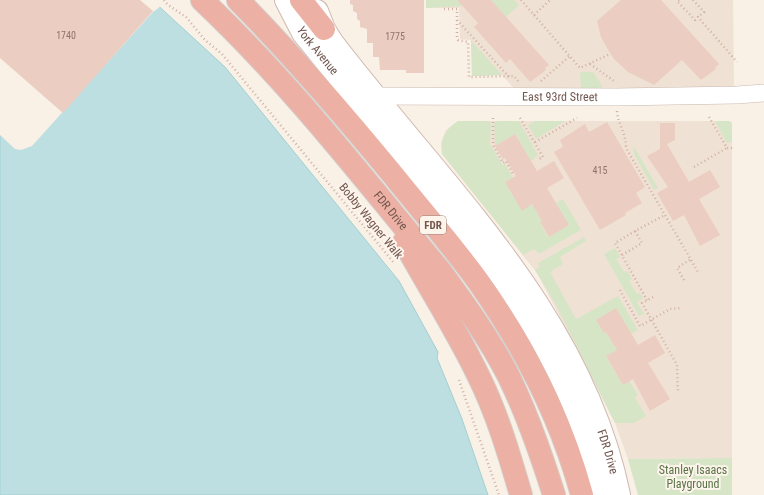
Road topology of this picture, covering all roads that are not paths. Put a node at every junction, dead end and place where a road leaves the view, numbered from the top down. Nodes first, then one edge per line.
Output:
1 (202, 0) edge
2 (238, 0) edge
3 (286, 0) edge
4 (301, 0) edge
5 (314, 0) edge
6 (324, 29) junction
7 (764, 93) edge
8 (366, 96) junction
9 (378, 195) junction
10 (595, 439) junction
11 (580, 489) edge
12 (522, 495) edge
13 (554, 495) edge
14 (603, 495) edge
15 (619, 495) edge

1 - 9 highway, FDR Drive / FDR
2 - 11 highway, FDR Drive / FDR
3 - 8 main road, York Avenue
4 - 6 highway
5 - 6 main road, York Avenue
6 - 8 main road, York Avenue
7 - 8 street, East 93rd Street
8 - 10 main road, FDR Drive
9 - 12 highway
9 - 13 highway, FDR Drive / FDR
10 - 14 main road, FDR Drive
10 - 15 main road, FDR Drive

